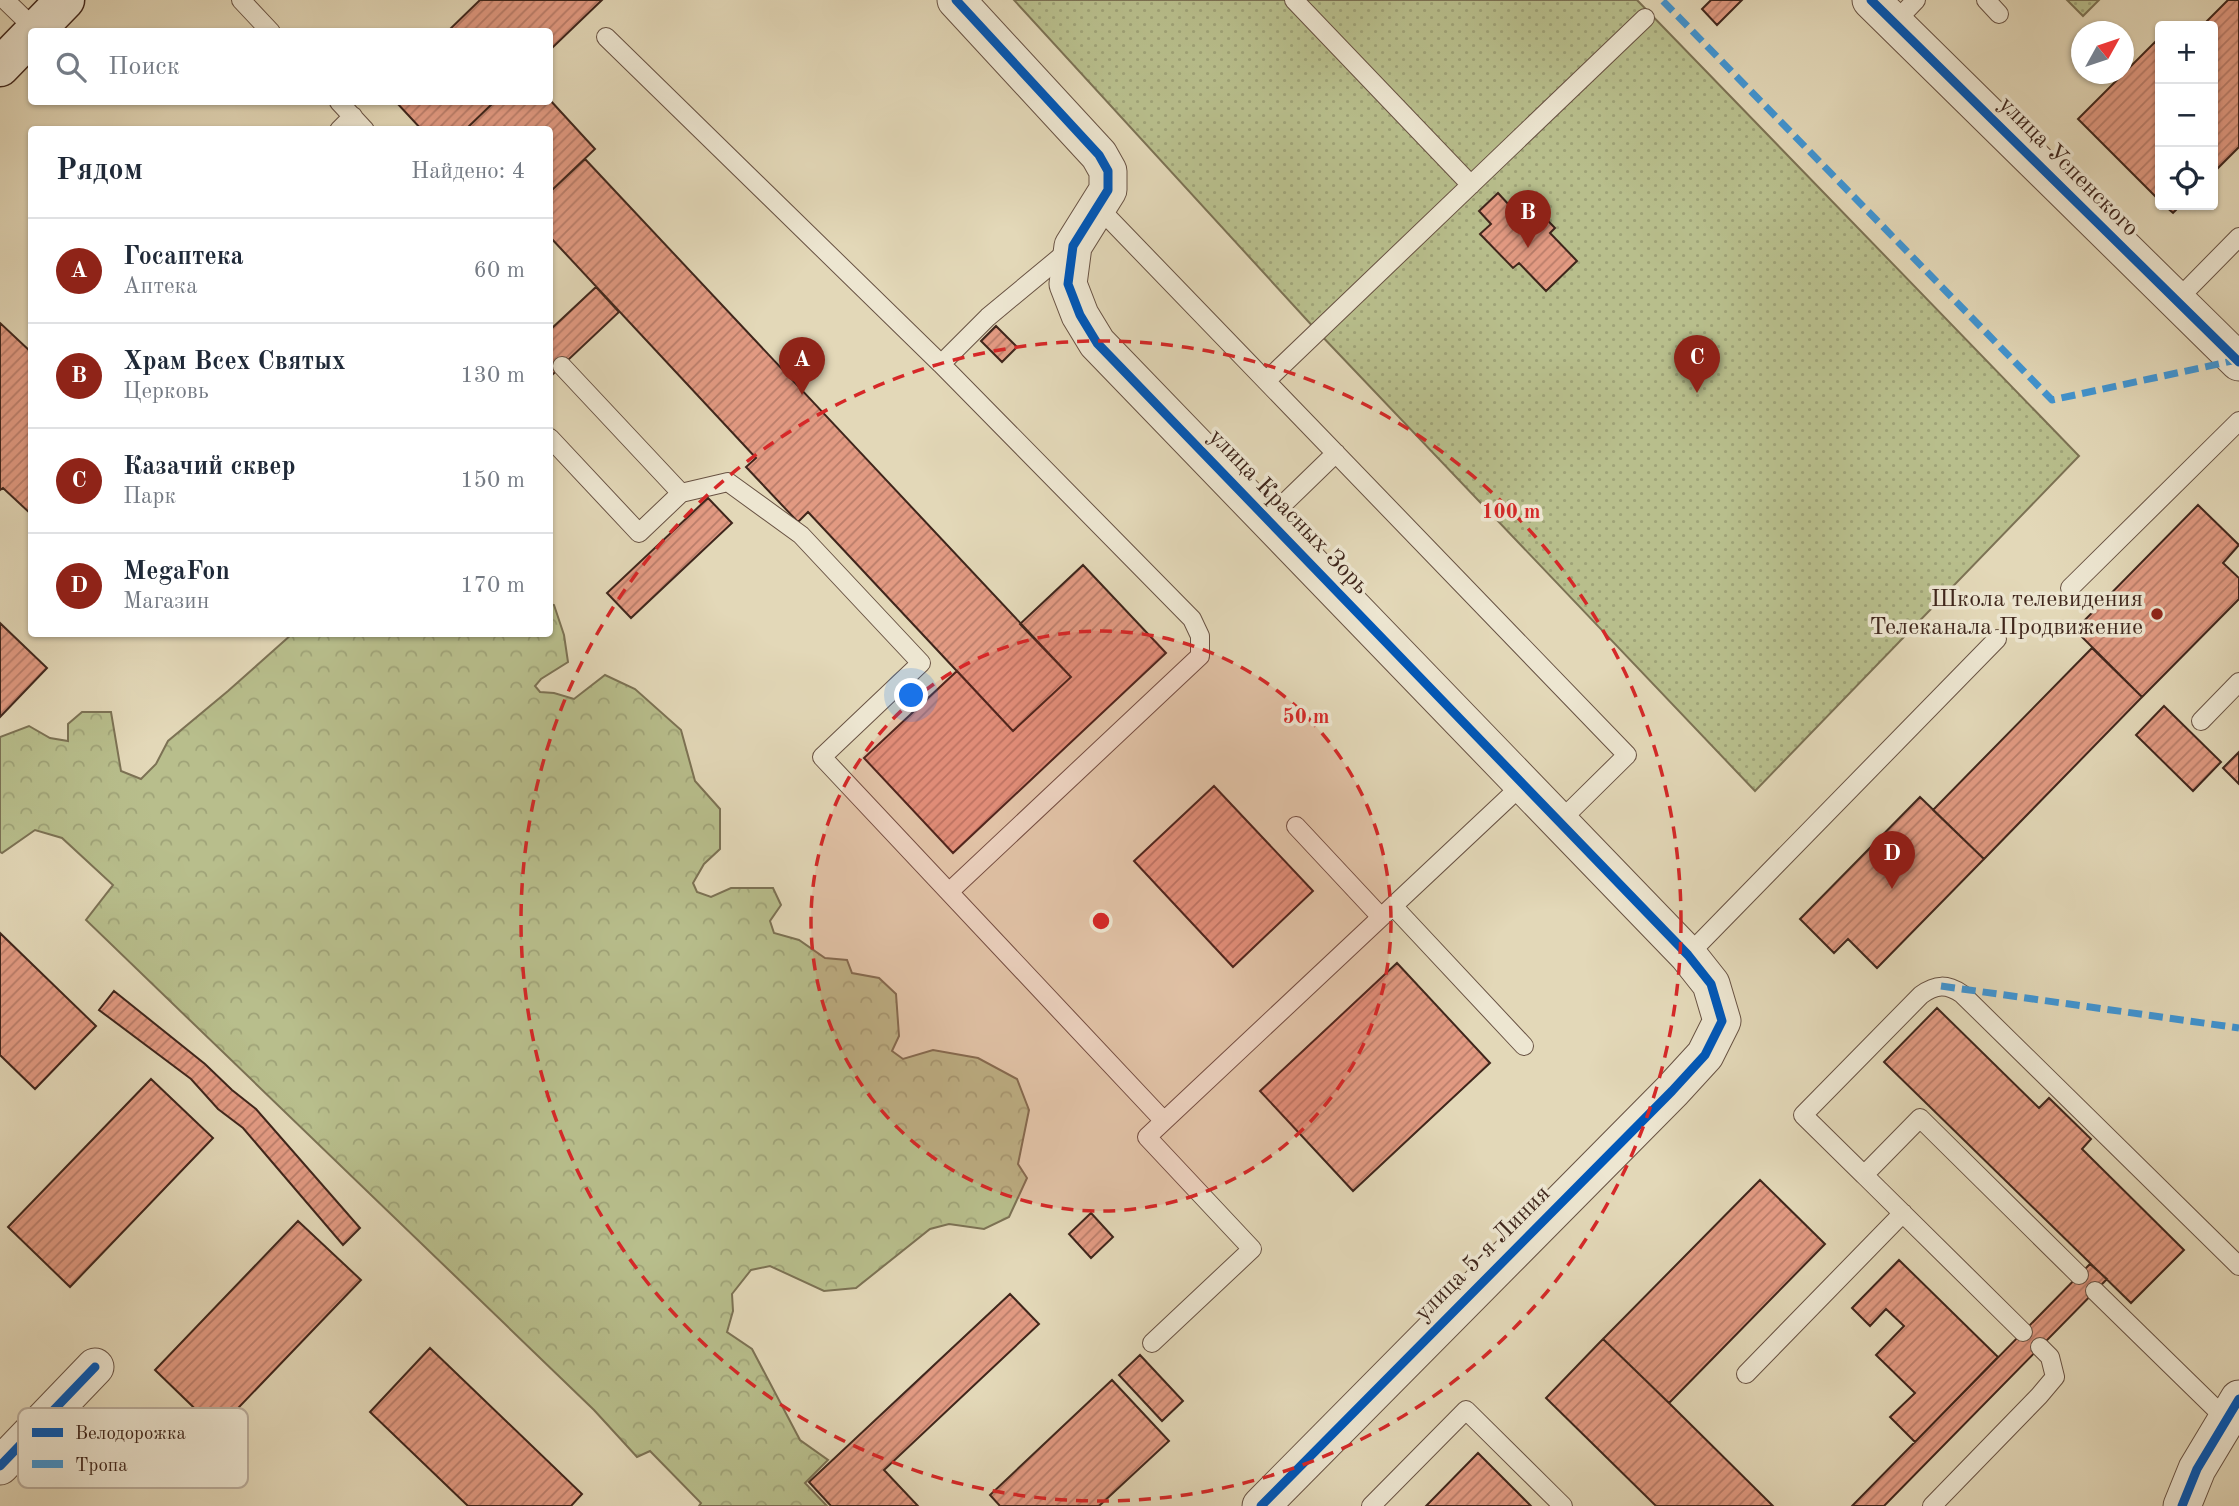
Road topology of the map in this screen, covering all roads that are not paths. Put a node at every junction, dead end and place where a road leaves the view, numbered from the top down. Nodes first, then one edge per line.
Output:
1 (5, 0) edge
2 (65, 0) edge
3 (241, 0) edge
4 (956, 0) edge
5 (1294, 0) edge
6 (1986, 0) edge
7 (1894, 8) edge
8 (1999, 14) dead end
9 (1645, 18) dead end
10 (30, 28) edge
11 (38, 28) edge
12 (267, 28) edge
13 (606, 37) dead end
14 (28, 38) edge
15 (0, 66) edge
16 (342, 105) edge
17 (359, 123) edge
18 (1471, 185) junction
19 (1099, 208) junction
20 (2239, 237) edge
21 (1073, 246) junction
22 (2176, 301) junction
23 (2239, 362) edge
24 (941, 364) junction
25 (562, 366) dead end
26 (1266, 381) junction
27 (2239, 421) edge
28 (553, 441) edge
29 (1336, 453) junction
30 (681, 493) junction
31 (1268, 519) junction
32 (2070, 588) dead end
33 (1997, 639) dead end
34 (2239, 682) edge
35 (2201, 721) dead end
36 (1523, 784) junction
37 (1559, 822) junction
38 (1296, 826) dead end
39 (949, 892) junction
40 (1387, 911) junction
41 (1688, 955) junction
42 (1722, 1021) joint
43 (1524, 1046) dead end
44 (1164, 1121) junction
45 (1864, 1175) junction
46 (1903, 1213) junction
47 (2239, 1266) edge
48 (2079, 1275) dead end
49 (2095, 1291) dead end
50 (2023, 1332) dead end
51 (1152, 1343) dead end
52 (2040, 1347) dead end
53 (95, 1367) dead end
54 (1746, 1374) dead end
55 (56, 1408) edge
56 (2233, 1409) edge
57 (18, 1447) edge
58 (0, 1466) edge
59 (1261, 1506) edge
60 (1371, 1506) edge
61 (1563, 1506) edge
62 (1932, 1506) edge
63 (2182, 1506) edge

1 - 10 lane
2 - 11 main road
3 - 12 lane
4 - 19 street, улица Красных Зорь
5 - 18 lane
6 - 8 lane
7 - 22 street, улица Успенского
9 - 18 lane
13 - 24 lane
14 - 15 main road
16 - 17 lane
18 - 26 lane
19 - 21 street, улица Красных Зорь
19 - 26 lane
20 - 22 lane
21 - 24 lane
21 - 31 street, улица Красных Зорь
22 - 23 street, улица Успенского
24 - 39 lane
25 - 30 lane
26 - 29 lane
27 - 32 lane
28 - 30 lane
29 - 31 lane
29 - 37 lane
30 - 39 lane
31 - 36 street, улица Красных Зорь
33 - 41 lane
34 - 35 lane
36 - 37 street, улица Красных Зорь
36 - 40 lane
37 - 41 street, улица Красных Зорь
38 - 40 lane
39 - 44 lane
40 - 43 lane
40 - 44 lane
41 - 42 street, улица Красных Зорь
42 - 59 street, улица 5-я Линия
44 - 51 lane
45 - 46 lane
45 - 47 lane
45 - 48 lane
46 - 50 lane
46 - 54 lane
49 - 56 lane
52 - 62 lane
53 - 55 street
56 - 63 street
57 - 58 street
60 - 61 lane

